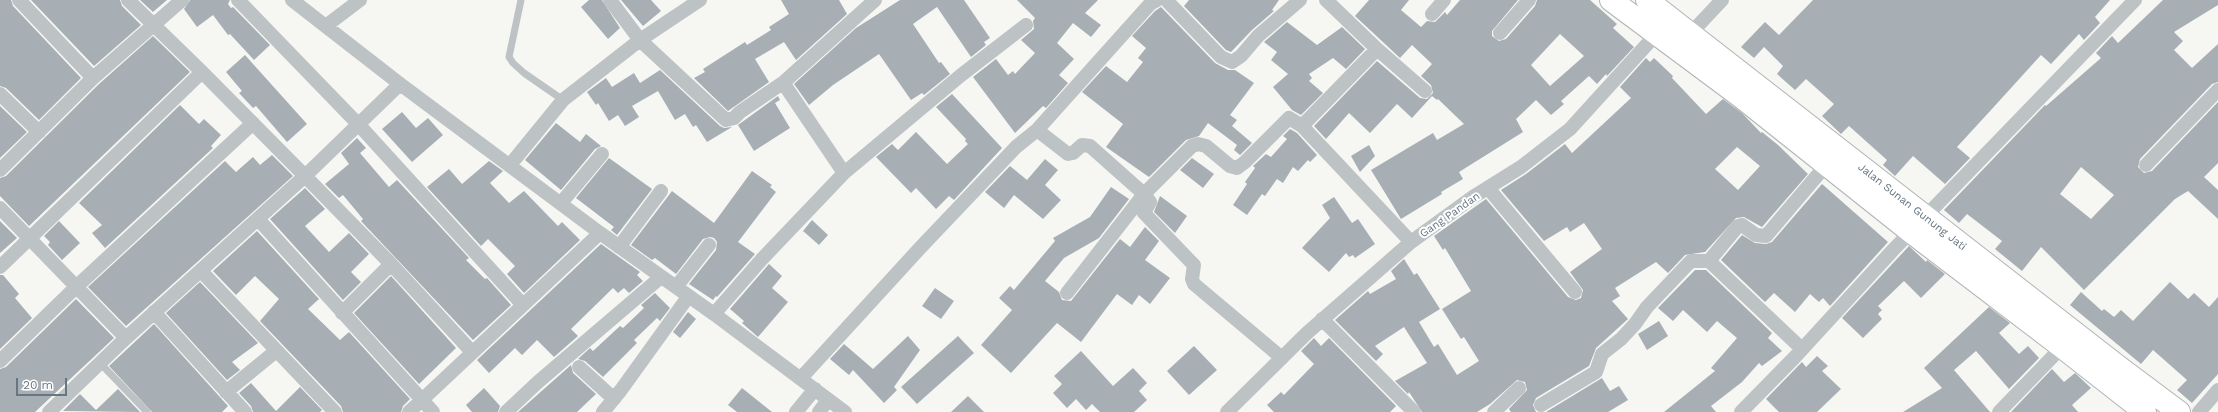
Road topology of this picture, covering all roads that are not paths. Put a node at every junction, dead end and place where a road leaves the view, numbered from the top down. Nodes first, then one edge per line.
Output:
1 (19, 0) edge
2 (128, 0) edge
3 (182, 0) edge
4 (238, 0) edge
5 (292, 0) edge
6 (360, 0) edge
7 (520, 0) edge
8 (610, 0) edge
9 (700, 0) edge
10 (875, 0) edge
11 (1300, 0) edge
12 (1326, 0) edge
13 (1444, 0) edge
14 (1529, 0) edge
15 (1611, 0) edge
16 (1647, 0) edge
17 (1722, 0) edge
18 (2135, 0) edge
19 (1166, 1) edge
20 (1432, 14) dead end
21 (1670, 17) junction
22 (327, 25) junction
23 (1026, 25) dead end
24 (153, 26) junction
25 (1500, 33) dead end
26 (1692, 33) junction
27 (1657, 34) junction
28 (640, 40) junction
29 (1377, 49) junction
30 (202, 72) junction
31 (93, 78) junction
32 (784, 82) junction
33 (400, 84) junction
34 (1425, 90) dead end
35 (2218, 90) edge
36 (0, 94) edge
37 (563, 100) junction
38 (1774, 111) junction
39 (253, 123) junction
40 (359, 125) junction
41 (1302, 126) junction
42 (1037, 130) junction
43 (39, 132) junction
44 (602, 154) dead end
45 (1827, 164) junction
46 (510, 165) junction
47 (2146, 165) dead end
48 (0, 170) edge
49 (844, 173) junction
50 (305, 176) junction
51 (1488, 188) junction
52 (661, 191) dead end
53 (1144, 194) junction
54 (561, 204) junction
55 (0, 208) edge
56 (258, 219) junction
57 (1918, 225) junction
58 (600, 233) junction
59 (29, 238) junction
60 (1411, 242) junction
61 (709, 245) dead end
62 (619, 247) junction
63 (1709, 260) junction
64 (391, 264) junction
65 (0, 267) edge
66 (201, 271) junction
67 (661, 277) junction
68 (76, 287) junction
69 (676, 287) junction
70 (1575, 292) dead end
71 (1067, 293) dead end
72 (688, 296) junction
73 (523, 305) junction
74 (154, 312) junction
75 (342, 313) junction
76 (714, 314) junction
77 (1322, 319) junction
78 (126, 338) junction
79 (2062, 346) junction
80 (1802, 349) junction
81 (276, 351) junction
82 (472, 352) junction
83 (1282, 358) junction
84 (0, 361) edge
85 (100, 363) junction
86 (579, 367) dead end
87 (801, 378) junction
88 (1519, 388) dead end
89 (815, 390) junction
90 (2218, 390) edge
91 (226, 392) junction
92 (422, 399) junction
93 (614, 399) junction
94 (828, 400) junction
95 (1542, 405) dead end
96 (2148, 406) edge
97 (52, 411) edge
98 (147, 412) edge
99 (245, 412) edge
100 (335, 412) edge
101 (409, 412) edge
102 (433, 412) edge
103 (506, 412) edge
104 (603, 412) edge
105 (796, 412) edge
106 (819, 412) edge
107 (845, 412) edge
108 (1227, 412) edge
109 (1414, 412) edge
110 (1494, 412) edge
111 (1741, 412) edge
112 (1999, 412) edge
113 (2179, 412) edge
114 (2199, 412) edge

1 - 31 street
2 - 24 street
3 - 24 street
4 - 40 street
5 - 22 street
6 - 22 street
7 - 37 lane
8 - 28 street
9 - 28 street
10 - 32 street
11 - 19 street
12 - 29 street
13 - 20 street
14 - 25 street
15 - 27 highway
16 - 21 highway, Jalan Sunan Gunung Jati
17 - 26 street
18 - 57 street
19 - 42 street
21 - 26 highway, Jalan Sunan Gunung Jati
21 - 27 street, Gang Pandan
22 - 33 street
23 - 49 street
24 - 30 street
24 - 31 street
26 - 38 highway, Jalan Sunan Gunung Jati
27 - 38 highway
27 - 51 street, Gang Pandan
28 - 32 street
28 - 37 street
29 - 34 street
29 - 41 street
30 - 39 street
30 - 59 street
31 - 43 street
32 - 49 street
33 - 40 street
33 - 46 street
35 - 47 street
36 - 43 street
37 - 46 street
38 - 45 highway
38 - 57 highway, Jalan Sunan Gunung Jati
39 - 50 street
39 - 68 street
40 - 50 street
40 - 73 street
41 - 53 street
41 - 60 street
42 - 53 street
42 - 87 street
43 - 48 street
44 - 54 street
45 - 57 highway
45 - 63 street
46 - 54 street
49 - 76 street
50 - 56 street
50 - 64 street
51 - 60 street, Gang Pandan
51 - 70 street
52 - 62 street
53 - 71 street
53 - 83 street
54 - 58 street
55 - 59 street
56 - 66 street
56 - 75 street
57 - 79 highway
57 - 80 street
57 - 96 highway, Jalan Sunan Gunung Jati
58 - 62 street
58 - 73 street
59 - 65 street
59 - 68 street
60 - 77 street, Gang Pandan
61 - 69 street
62 - 67 street
63 - 80 street
63 - 95 street
64 - 75 street
64 - 82 street
66 - 74 street
66 - 81 street
67 - 69 street
67 - 103 street
68 - 78 street
68 - 84 street
69 - 72 street
72 - 76 street
72 - 93 street
73 - 82 street
74 - 78 street
74 - 91 street
75 - 92 street
76 - 87 street
77 - 83 street, Gang Pandan
77 - 109 street
78 - 85 street
79 - 96 highway
79 - 112 street
80 - 111 street
81 - 91 street
81 - 100 street
82 - 92 street
83 - 108 street, Gang Pandan
85 - 97 street
85 - 98 lane
86 - 93 street
87 - 89 street
88 - 110 street
89 - 94 street
89 - 105 street
90 - 114 street
91 - 99 street
92 - 101 street
92 - 102 street
93 - 104 street
94 - 106 street
94 - 107 street
96 - 113 highway, Jalan Sunan Gunung Jati

